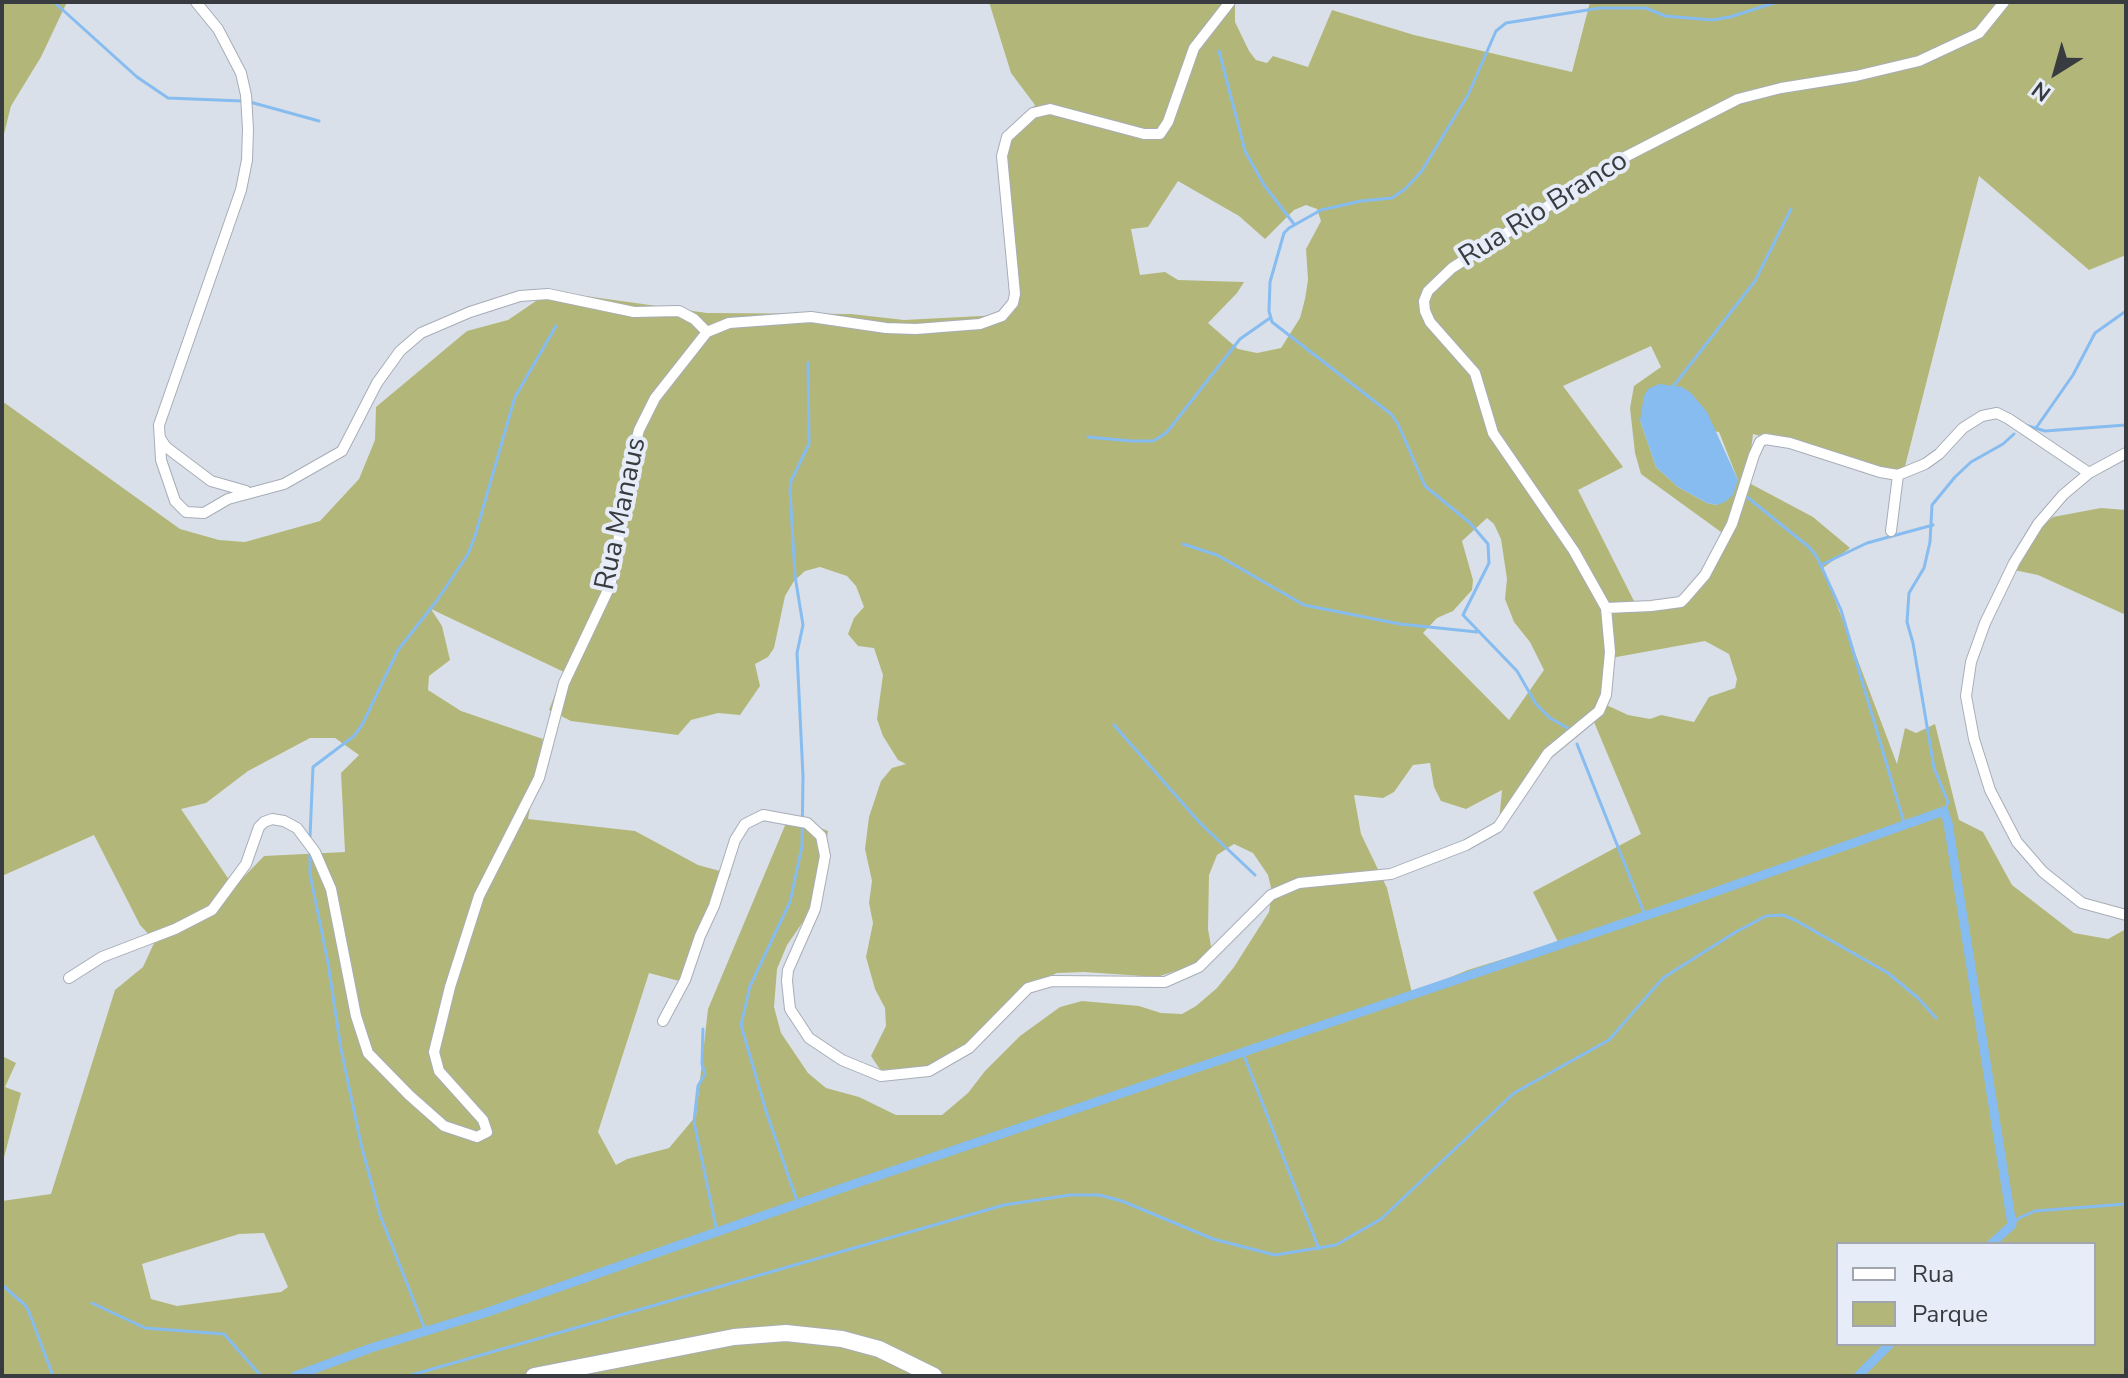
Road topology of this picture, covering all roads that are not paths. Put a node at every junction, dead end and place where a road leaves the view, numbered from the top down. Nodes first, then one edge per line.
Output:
1 (196, 2) edge
2 (1230, 2) edge
3 (2004, 2) edge
4 (707, 332) junction
5 (158, 436) junction
6 (2126, 453) edge
7 (2089, 473) junction
8 (1898, 475) junction
9 (248, 492) junction
10 (1891, 531) dead end
11 (1606, 608) junction
12 (2126, 915) edge
13 (69, 978) dead end
14 (663, 1021) dead end
15 (534, 1376) edge
16 (934, 1376) edge

1 - 5 street
2 - 4 street
3 - 11 street, Rua Rio Branco
4 - 9 street
4 - 13 street, Rua Manaus
5 - 9 street
5 - 9 street
6 - 7 street
7 - 8 street
7 - 12 street
8 - 10 street
8 - 11 street
11 - 14 street
15 - 16 main road

